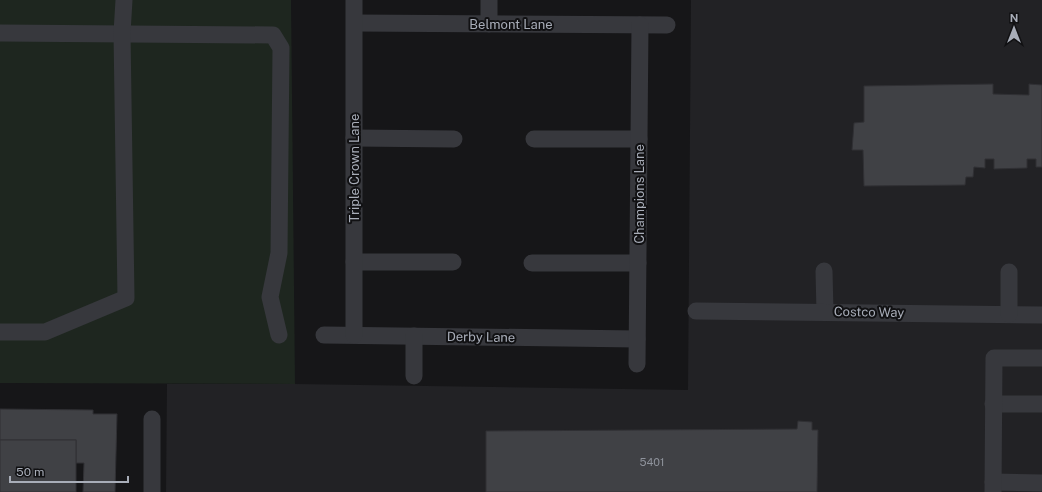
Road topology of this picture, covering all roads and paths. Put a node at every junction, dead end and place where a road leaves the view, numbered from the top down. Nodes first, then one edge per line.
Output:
1 (124, 0) edge
2 (354, 0) edge
3 (489, 0) edge
4 (355, 23) junction
5 (489, 24) junction
6 (640, 25) junction
7 (667, 25) dead end
8 (0, 33) edge
9 (122, 33) junction
10 (354, 138) junction
11 (454, 139) dead end
12 (534, 139) dead end
13 (639, 139) junction
14 (354, 262) junction
15 (454, 262) dead end
16 (532, 262) dead end
17 (638, 263) junction
18 (824, 271) dead end
19 (1009, 272) dead end
20 (696, 310) dead end
21 (825, 312) junction
22 (1008, 314) junction
23 (1042, 315) edge
24 (0, 332) edge
25 (279, 335) dead end
26 (324, 335) dead end
27 (354, 335) junction
28 (414, 336) junction
29 (638, 339) junction
30 (1042, 358) edge
31 (637, 364) dead end
32 (414, 376) dead end
33 (993, 404) junction
34 (1042, 404) edge
35 (152, 419) dead end
36 (1042, 483) edge
37 (993, 487) edge
38 (152, 492) edge

1 - 9 street
2 - 4 street, Triple Crown Lane
3 - 5 street
4 - 5 street, Belmont Lane
4 - 10 street, Triple Crown Lane
5 - 6 street, Belmont Lane
6 - 7 street, Belmont Lane
6 - 13 street, Champions Lane
8 - 9 street
9 - 24 street
9 - 25 street
10 - 11 street
10 - 14 street, Triple Crown Lane
12 - 13 street
13 - 17 street, Champions Lane
14 - 15 street
14 - 27 street, Triple Crown Lane
16 - 17 street
17 - 29 street, Champions Lane
18 - 21 street
19 - 22 street
20 - 21 street, Costco Way
21 - 22 street, Costco Way
22 - 23 street, Costco Way
26 - 27 street, Derby Lane
27 - 28 street, Derby Lane
28 - 29 street, Derby Lane
28 - 32 street
29 - 31 street, Champions Lane
30 - 33 street
33 - 34 street
33 - 37 street
35 - 38 street
36 - 37 street

